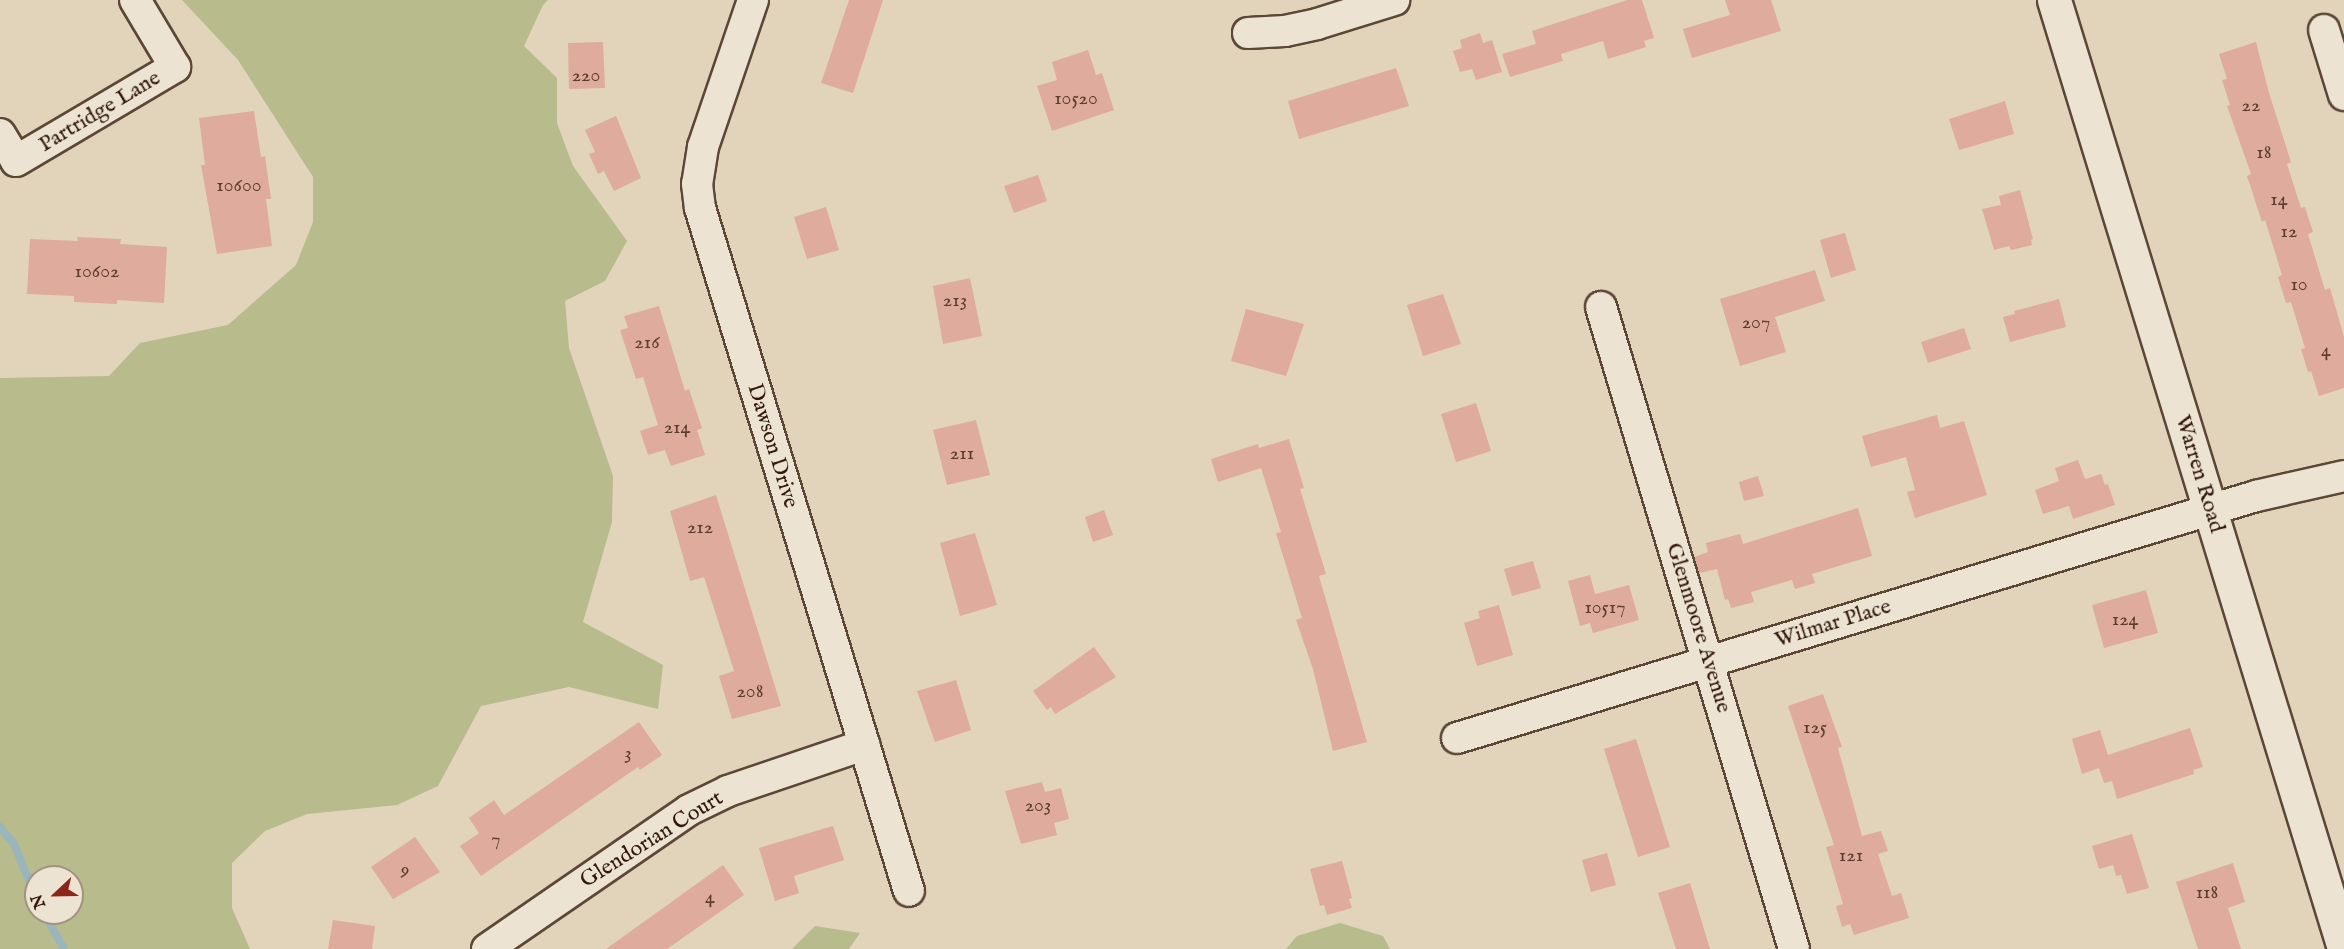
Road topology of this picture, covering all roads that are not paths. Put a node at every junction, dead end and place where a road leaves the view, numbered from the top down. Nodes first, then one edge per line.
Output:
1 (135, 0) edge
2 (753, 0) edge
3 (1394, 0) edge
4 (2054, 0) edge
5 (2324, 30) dead end
6 (1248, 33) dead end
7 (2344, 95) edge
8 (0, 134) edge
9 (1601, 307) dead end
10 (2344, 476) edge
11 (2210, 510) junction
12 (1708, 662) junction
13 (1457, 738) dead end
14 (864, 745) junction
15 (909, 891) dead end
16 (2344, 948) edge
17 (487, 949) edge
18 (1794, 949) edge

1 - 8 street, Partridge Lane
2 - 14 street, Dawson Drive
3 - 6 street
4 - 11 street, Warren Road
5 - 7 street
9 - 12 street, Glenmoore Avenue
10 - 11 street, Wilmar Place
11 - 12 street, Wilmar Place
11 - 16 street, Warren Road
12 - 13 street, Wilmar Place
12 - 18 street, Glenmoore Avenue
14 - 15 street, Dawson Drive
14 - 17 street, Glendorian Court

